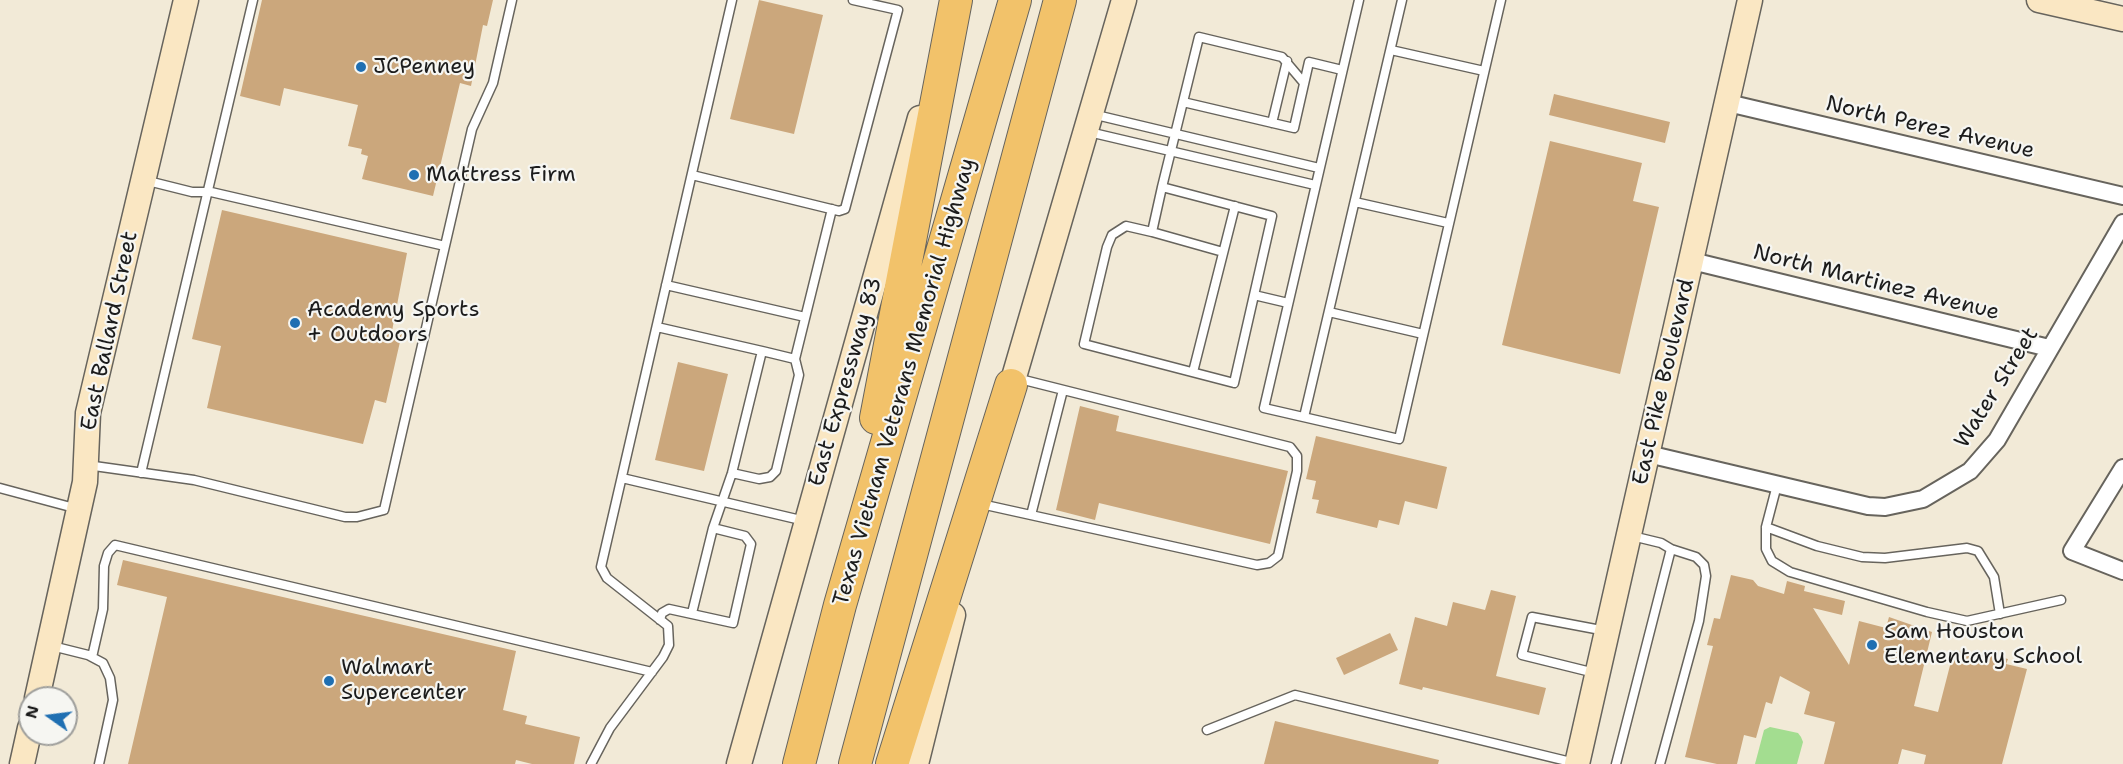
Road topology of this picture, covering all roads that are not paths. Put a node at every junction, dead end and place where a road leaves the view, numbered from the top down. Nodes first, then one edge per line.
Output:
1 (186, 0) edge
2 (253, 0) edge
3 (512, 0) edge
4 (732, 0) edge
5 (853, 0) edge
6 (954, 0) edge
7 (1015, 0) edge
8 (1060, 0) edge
9 (1124, 0) edge
10 (1359, 0) edge
11 (1402, 0) edge
12 (1501, 0) edge
13 (1750, 0) edge
14 (2039, 0) edge
15 (2123, 19) edge
16 (1391, 50) junction
17 (1287, 61) junction
18 (1342, 70) junction
19 (1484, 71) junction
20 (1304, 83) junction
21 (1183, 102) junction
22 (1728, 103) junction
23 (1088, 123) junction
24 (1272, 123) junction
25 (1175, 134) junction
26 (1171, 151) junction
27 (1319, 168) junction
28 (692, 176) junction
29 (143, 180) junction
30 (1315, 185) junction
31 (1162, 187) junction
32 (207, 192) junction
33 (2123, 196) edge
34 (1355, 202) junction
35 (1235, 206) junction
36 (832, 209) junction
37 (1448, 223) junction
38 (2123, 223) edge
39 (1152, 232) junction
40 (445, 246) junction
41 (1223, 252) junction
42 (1692, 261) junction
43 (666, 285) junction
44 (1254, 296) junction
45 (1288, 303) junction
46 (1329, 312) junction
47 (806, 317) junction
48 (657, 327) junction
49 (1423, 334) junction
50 (2049, 348) junction
51 (762, 351) junction
52 (795, 358) junction
53 (1193, 372) junction
54 (1012, 381) junction
55 (1063, 390) junction
56 (1304, 417) junction
57 (1648, 454) junction
58 (86, 465) junction
59 (2123, 468) edge
60 (141, 473) junction
61 (732, 473) junction
62 (622, 478) junction
63 (1778, 485) junction
64 (0, 488) edge
65 (723, 502) junction
66 (981, 504) junction
67 (79, 510) junction
68 (1031, 515) junction
69 (807, 522) junction
70 (1766, 527) junction
71 (713, 528) junction
72 (1630, 535) junction
73 (1671, 549) junction
74 (2123, 571) edge
75 (2061, 600) dead end
76 (840, 605) junction
77 (692, 613) junction
78 (2000, 614) junction
79 (660, 620) junction
80 (1608, 631) junction
81 (49, 645) junction
82 (92, 657) junction
83 (652, 672) junction
84 (1598, 674) junction
85 (40, 686) edge
86 (1207, 730) dead end
87 (26, 746) edge
88 (22, 764) edge
89 (99, 764) edge
90 (591, 764) edge
91 (739, 764) edge
92 (799, 764) edge
93 (855, 764) edge
94 (892, 764) edge
95 (916, 764) edge
96 (1577, 764) edge
97 (1616, 764) edge
98 (1660, 764) edge

1 - 29 street, East Ballard Street
2 - 32 lane
3 - 40 lane
4 - 28 lane
5 - 36 lane
6 - 69 street, East Expressway 83
6 - 76 highway
7 - 76 highway, Texas Vietnam Veterans Memorial Highway
8 - 93 highway, Texas Vietnam Veterans Memorial Highway
9 - 23 street
10 - 18 lane
11 - 16 lane
12 - 19 lane
13 - 22 street, East Pike Boulevard
14 - 15 street
16 - 19 lane
16 - 34 lane
17 - 20 lane
17 - 21 lane
17 - 24 lane
18 - 20 lane
18 - 27 lane
19 - 37 lane
20 - 24 lane
21 - 24 lane
21 - 25 lane
22 - 33 street, North Perez Avenue
22 - 42 street, East Pike Boulevard
23 - 25 lane
23 - 26 lane
23 - 54 street
25 - 26 lane
25 - 27 lane
26 - 30 lane
26 - 31 lane
27 - 30 lane
28 - 36 lane
28 - 43 lane
29 - 32 lane
29 - 58 street, East Ballard Street
30 - 45 lane
31 - 35 lane
31 - 39 lane
32 - 40 lane
32 - 60 lane
34 - 37 lane
34 - 46 lane
35 - 41 lane
35 - 44 lane
36 - 47 lane
37 - 49 lane
38 - 50 street, Water Street
39 - 41 lane
39 - 53 lane
40 - 60 lane
41 - 53 lane
42 - 50 street, North Martinez Avenue
42 - 57 street, East Pike Boulevard
43 - 47 lane
43 - 48 lane
44 - 45 lane
44 - 53 lane
45 - 56 lane
46 - 49 lane
46 - 56 lane
47 - 52 lane
48 - 51 lane
48 - 62 lane
49 - 56 lane
50 - 63 street, Water Street
51 - 52 lane
51 - 61 lane
52 - 61 lane
54 - 55 lane
54 - 66 street
54 - 94 highway
55 - 68 lane
55 - 68 lane
57 - 63 street, Water Street
57 - 72 street, East Pike Boulevard
58 - 60 lane
58 - 67 street, East Ballard Street
59 - 74 street
61 - 65 lane
62 - 65 lane
62 - 79 lane
63 - 70 lane
64 - 67 lane
65 - 69 lane
65 - 71 lane
66 - 68 lane
66 - 95 street
67 - 81 street, East Ballard Street
69 - 91 street, East Expressway 83
70 - 78 lane
70 - 78 lane
71 - 77 lane
71 - 77 lane
72 - 73 lane
72 - 80 street, East Pike Boulevard
73 - 97 lane
73 - 98 lane
75 - 78 lane
76 - 92 highway, Texas Vietnam Veterans Memorial Highway
77 - 79 lane
79 - 83 lane
80 - 84 street, East Pike Boulevard
80 - 84 lane
81 - 82 lane
81 - 85 street, East Ballard Street
82 - 83 lane
82 - 89 lane
83 - 90 lane
84 - 96 street, East Pike Boulevard
86 - 96 lane
87 - 88 street

